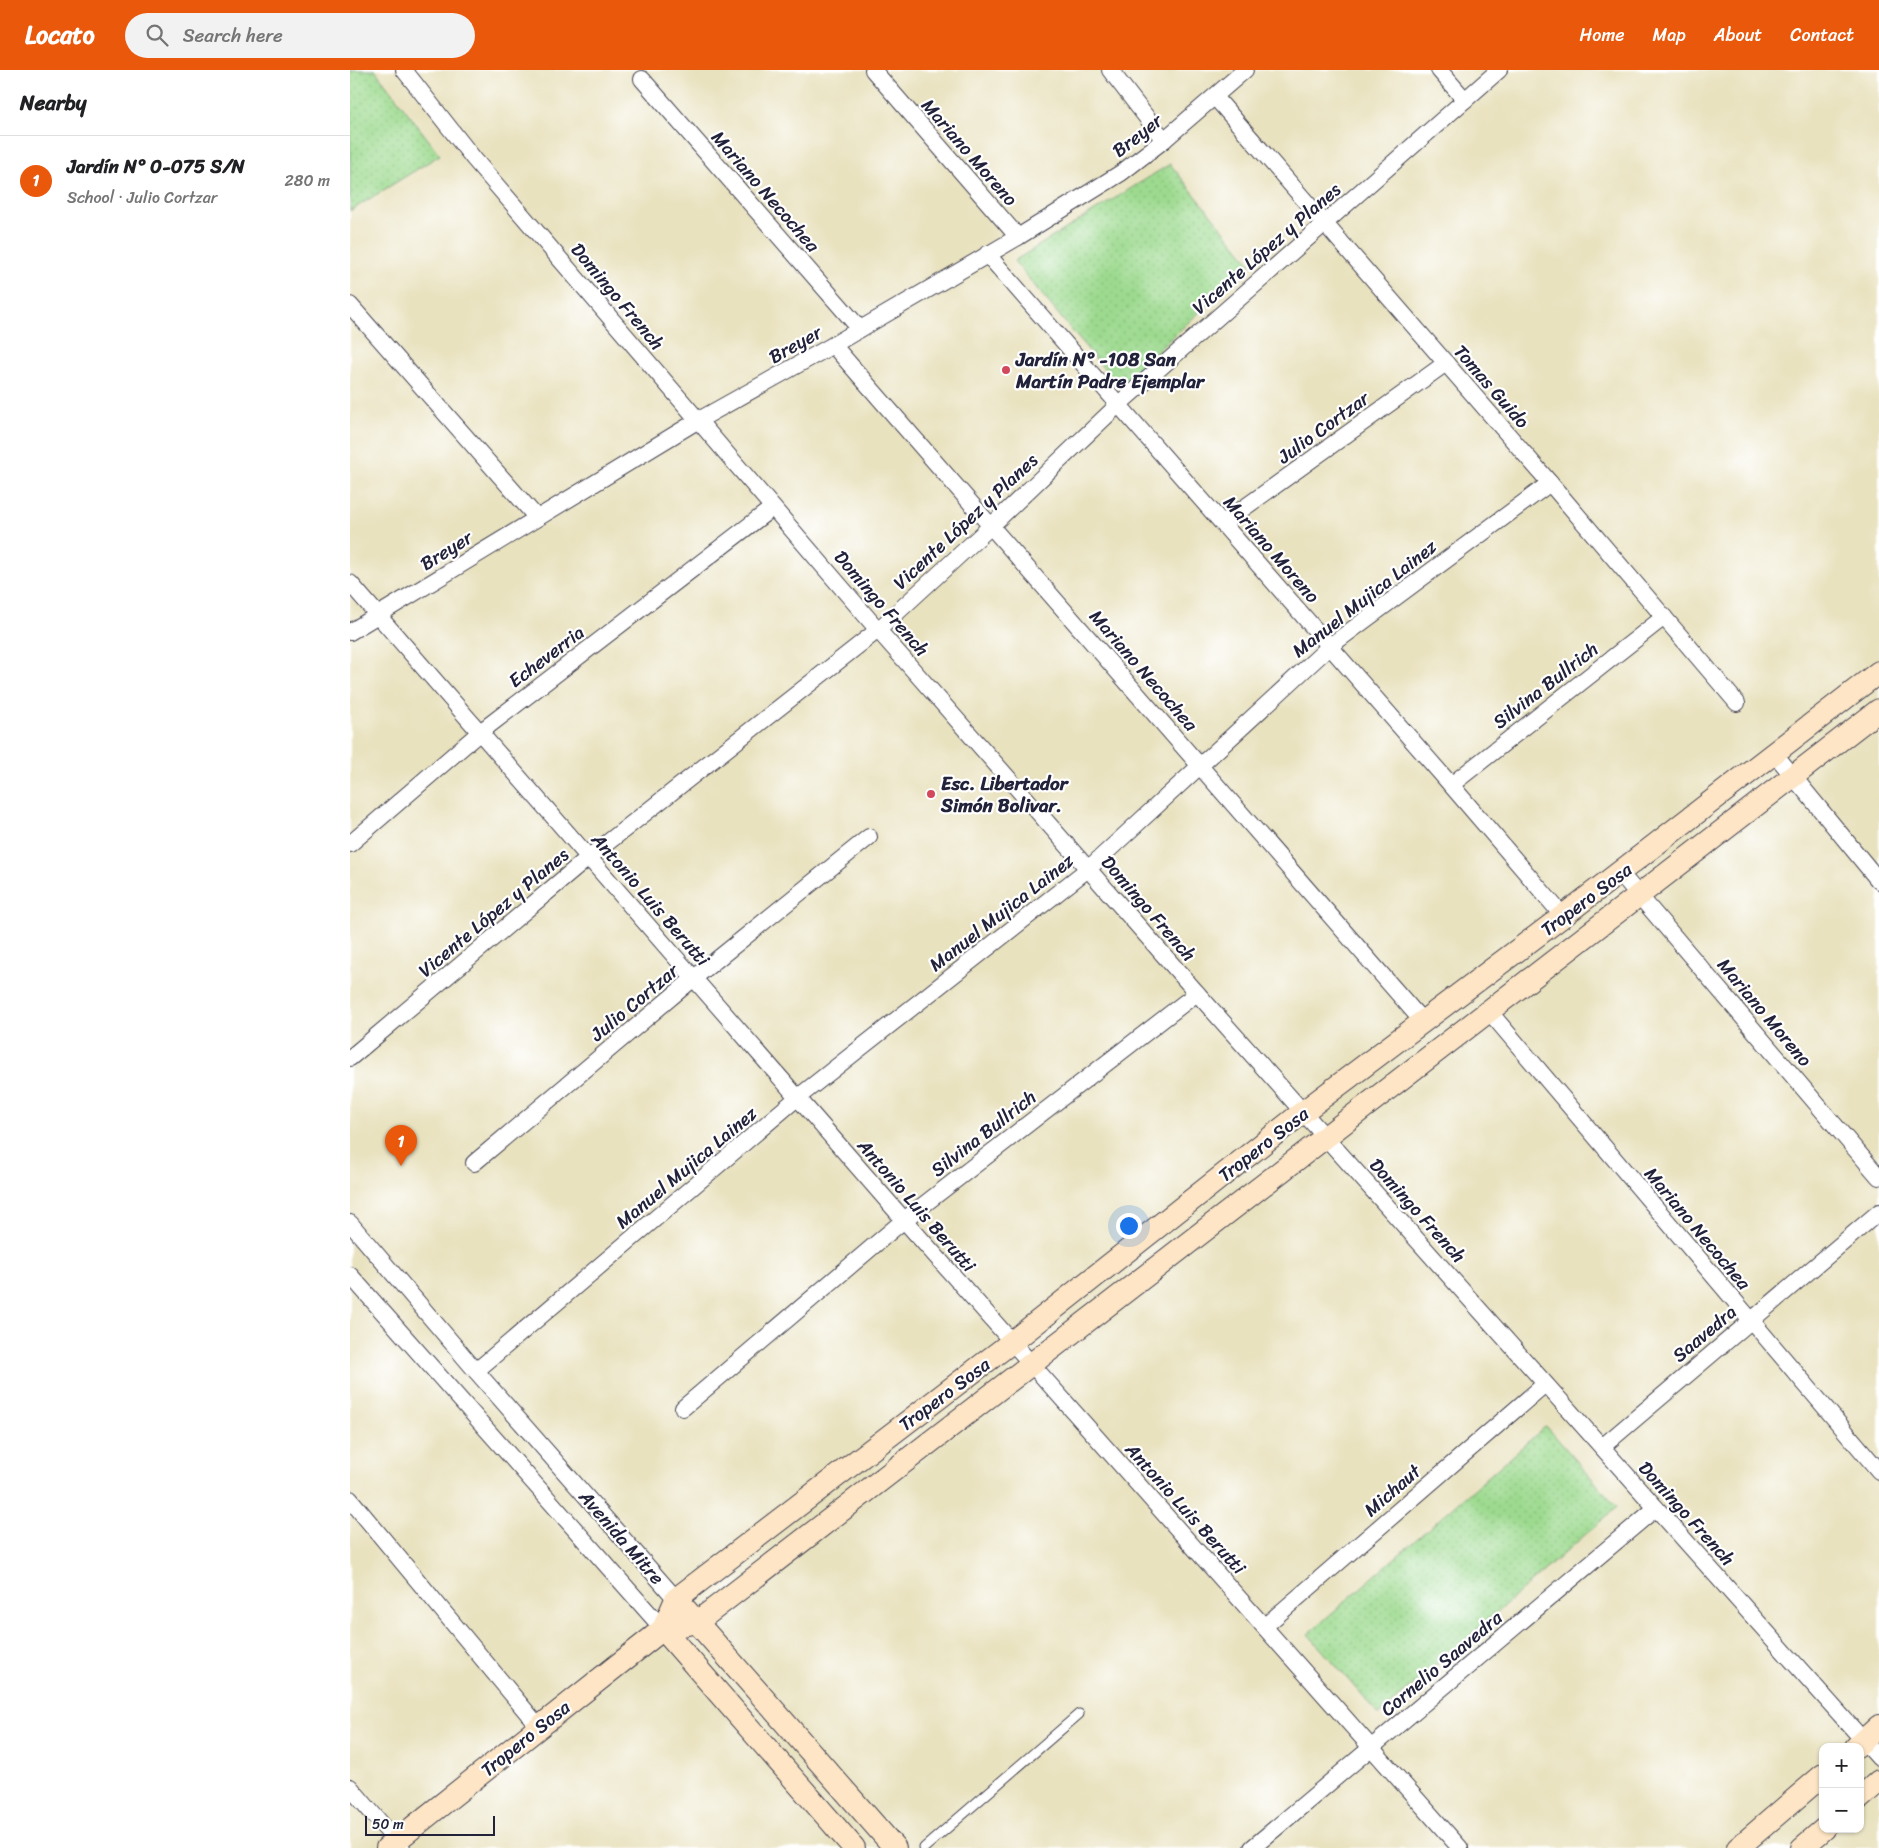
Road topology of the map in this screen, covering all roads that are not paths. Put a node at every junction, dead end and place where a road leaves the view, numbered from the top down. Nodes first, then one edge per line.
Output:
1 (404, 70) edge
2 (873, 70) edge
3 (1110, 70) edge
4 (1245, 70) edge
5 (1439, 70) edge
6 (1499, 70) edge
7 (642, 80) dead end
8 (1214, 97) junction
9 (1465, 100) junction
10 (1164, 140) junction
11 (1324, 224) junction
12 (1018, 237) junction
13 (988, 254) junction
14 (350, 305) edge
15 (860, 329) junction
16 (833, 345) junction
17 (1446, 363) junction
18 (1119, 404) junction
19 (697, 421) junction
20 (1550, 483) junction
21 (772, 508) junction
22 (537, 518) junction
23 (1223, 523) junction
24 (991, 526) junction
25 (350, 583) edge
26 (377, 616) junction
27 (1664, 617) junction
28 (878, 630) junction
29 (350, 632) edge
30 (1330, 646) junction
31 (1879, 672) edge
32 (1737, 703) dead end
33 (1879, 710) edge
34 (479, 733) junction
35 (1774, 753) junction
36 (1200, 765) junction
37 (1793, 777) junction
38 (1451, 785) junction
39 (869, 837) dead end
40 (350, 844) edge
41 (588, 858) junction
42 (1088, 869) junction
43 (1620, 873) junction
44 (1879, 881) edge
45 (1638, 895) junction
46 (1563, 916) junction
47 (694, 978) junction
48 (1197, 993) junction
49 (1488, 1010) junction
50 (1423, 1022) junction
51 (350, 1058) edge
52 (798, 1098) junction
53 (1303, 1112) junction
54 (1326, 1137) junction
55 (474, 1163) dead end
56 (1879, 1177) edge
57 (1879, 1212) edge
58 (904, 1220) junction
59 (350, 1223) edge
60 (350, 1274) edge
61 (1750, 1321) junction
62 (1012, 1342) junction
63 (1031, 1364) junction
64 (476, 1372) junction
65 (1545, 1384) junction
66 (683, 1408) dead end
67 (1602, 1447) junction
68 (1879, 1471) edge
69 (350, 1499) edge
70 (1656, 1508) junction
71 (676, 1598) junction
72 (697, 1622) junction
73 (1265, 1626) junction
74 (662, 1629) junction
75 (1079, 1714) dead end
76 (539, 1727) junction
77 (1866, 1738) edge
78 (1371, 1748) junction
79 (1879, 1758) edge
80 (1819, 1778) edge
81 (1879, 1781) edge
82 (350, 1787) edge
83 (1864, 1794) edge
84 (1819, 1833) edge
85 (395, 1846) edge
86 (854, 1848) edge
87 (895, 1848) edge
88 (924, 1848) edge
89 (1252, 1848) edge
90 (1460, 1848) edge
91 (1738, 1848) edge
92 (1802, 1848) edge

1 - 19 street, Domingo French
2 - 12 street, Mariano Moreno
3 - 10 street
4 - 8 street, Breyer
5 - 9 street
6 - 9 street, Vicente López y Planes
7 - 15 street, Mariano Necochea
8 - 10 street, Breyer
8 - 11 street, Tomas Guido
9 - 11 street, Vicente López y Planes
10 - 12 street, Breyer
11 - 17 street, Tomas Guido
11 - 18 street, Vicente López y Planes
12 - 13 street, Breyer
13 - 15 street, Breyer
13 - 18 street, Mariano Moreno
14 - 22 street
15 - 16 street, Breyer
16 - 19 street, Breyer
16 - 24 street, Mariano Necochea
17 - 20 street, Tomas Guido
17 - 23 street, Julio Cortzar
18 - 23 street, Mariano Moreno
18 - 24 street, Vicente López y Planes
19 - 21 street, Domingo French
19 - 22 street, Breyer
20 - 27 street, Tomas Guido
20 - 30 street, Manuel Mujica Lainez
21 - 28 street, Domingo French
21 - 34 street, Echeverria
22 - 26 street, Breyer
23 - 30 street, Mariano Moreno
24 - 28 street, Vicente López y Planes
24 - 36 street, Mariano Necochea
25 - 26 street, Antonio Luis Berutti
26 - 29 street, Breyer
26 - 34 street, Antonio Luis Berutti
27 - 32 street, Tomas Guido
27 - 38 street, Silvina Bullrich
28 - 41 street, Vicente López y Planes
28 - 42 street, Domingo French
30 - 36 street, Manuel Mujica Lainez
30 - 38 street, Mariano Moreno
31 - 35 street, Tropero Sosa
33 - 37 street, Tropero Sosa
34 - 40 street, Echeverria
34 - 41 street, Antonio Luis Berutti
35 - 37 street
35 - 43 street, Tropero Sosa
36 - 42 street, Manuel Mujica Lainez
36 - 50 street, Mariano Necochea
37 - 44 street
37 - 45 street, Tropero Sosa
38 - 46 street, Mariano Moreno
39 - 47 street, Julio Cortzar
41 - 47 street, Antonio Luis Berutti
41 - 51 street, Vicente López y Planes
42 - 48 street, Domingo French
42 - 52 street, Manuel Mujica Lainez
43 - 45 street, Mariano Moreno
43 - 46 street, Tropero Sosa
45 - 49 street, Tropero Sosa
45 - 56 street, Mariano Moreno
46 - 50 street, Tropero Sosa
47 - 52 street, Antonio Luis Berutti
47 - 55 street, Julio Cortzar
48 - 53 street, Domingo French
48 - 58 street, Silvina Bullrich
49 - 54 street, Tropero Sosa
49 - 61 street, Mariano Necochea
50 - 53 street, Tropero Sosa
52 - 58 street, Antonio Luis Berutti
52 - 64 street, Manuel Mujica Lainez
53 - 54 street, Domingo French
53 - 62 street, Tropero Sosa
54 - 63 street, Tropero Sosa
54 - 65 street, Domingo French
57 - 61 street, Saavedra
58 - 62 street, Antonio Luis Berutti
58 - 66 street, Silvina Bullrich
59 - 64 street, Avenida Mitre
60 - 74 street, Avenida Mitre
61 - 67 street, Saavedra
61 - 68 street, Mariano Necochea
62 - 63 street, Antonio Luis Berutti
62 - 71 street, Tropero Sosa
63 - 72 street, Tropero Sosa
63 - 73 street, Antonio Luis Berutti
64 - 71 street, Avenida Mitre
65 - 67 street, Domingo French
65 - 73 street, Michaut
67 - 70 street, Domingo French
69 - 76 street
70 - 77 street, Domingo French
70 - 78 street, Cornelio Saavedra
71 - 72 street, Avenida Mitre
71 - 74 street, Tropero Sosa
72 - 74 street, Tropero Sosa
72 - 87 street, Avenida Mitre
73 - 78 street, Antonio Luis Berutti
74 - 76 street, Tropero Sosa
74 - 86 street, Avenida Mitre
75 - 88 lane
76 - 85 street, Tropero Sosa
77 - 79 street, Domingo French
78 - 89 street, Cornelio Saavedra
78 - 90 street, Antonio Luis Berutti
80 - 91 street
81 - 83 street
82 - 85 street
84 - 92 street

